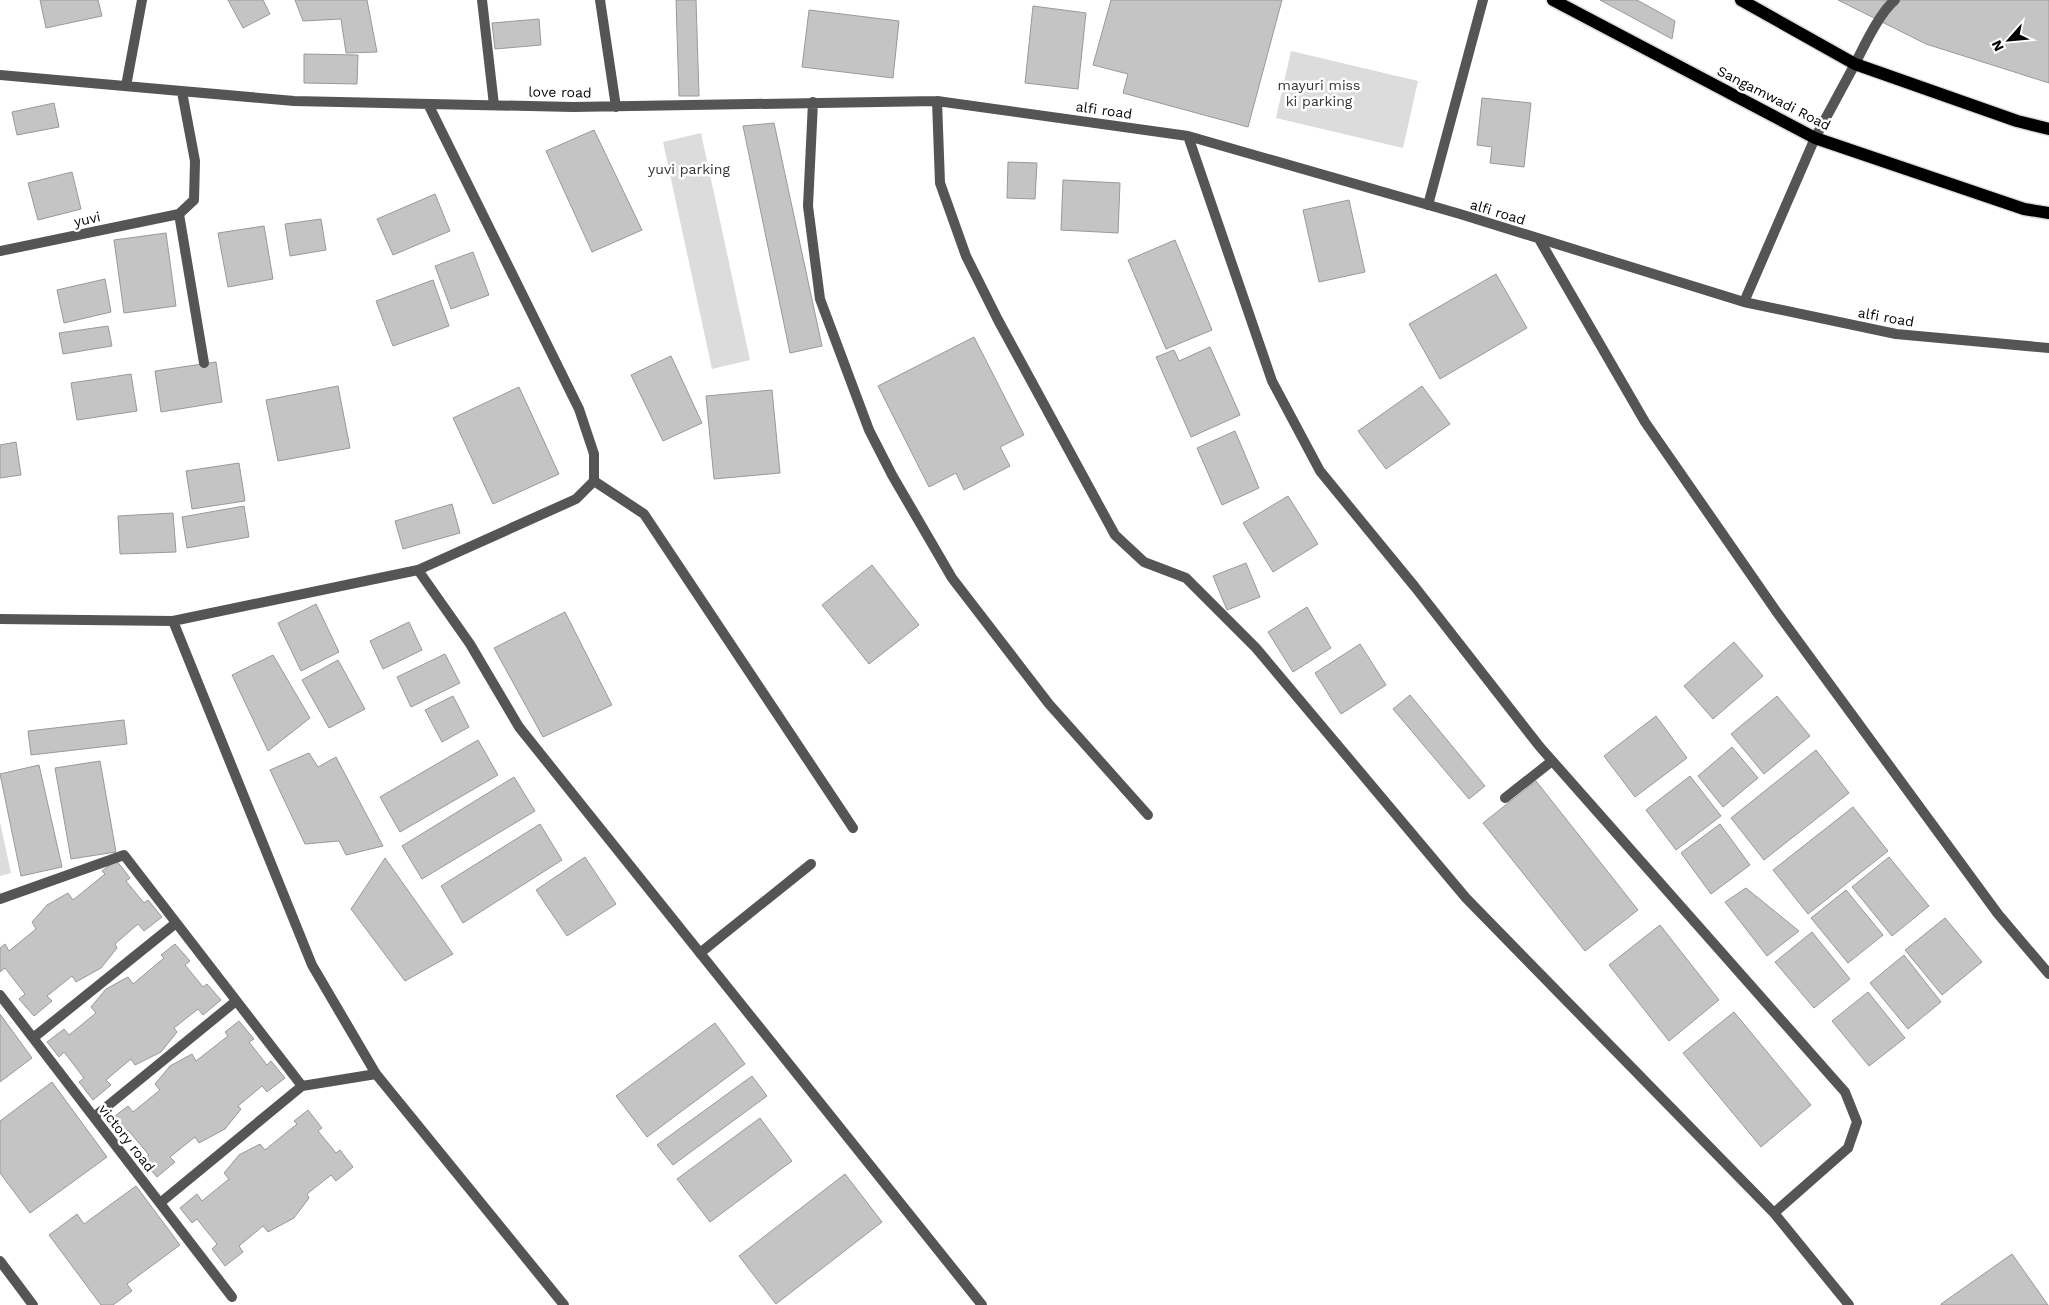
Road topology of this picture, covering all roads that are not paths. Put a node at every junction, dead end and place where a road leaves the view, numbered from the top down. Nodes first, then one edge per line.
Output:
1 (142, 0) edge
2 (482, 0) edge
3 (600, 0) edge
4 (1482, 0) edge
5 (1553, 0) edge
6 (1741, 0) edge
7 (1895, 0) edge
8 (1856, 64) junction
9 (0, 75) edge
10 (126, 86) junction
11 (182, 92) junction
12 (937, 101) junction
13 (813, 102) junction
14 (428, 104) junction
15 (494, 105) junction
16 (616, 107) junction
17 (2049, 129) edge
18 (1188, 136) junction
19 (1814, 138) junction
20 (1428, 205) junction
21 (2049, 213) edge
22 (179, 214) junction
23 (1539, 239) junction
24 (0, 251) edge
25 (1744, 302) junction
26 (2049, 348) edge
27 (204, 363) dead end
28 (594, 481) junction
29 (418, 570) junction
30 (0, 619) edge
31 (173, 621) junction
32 (1552, 761) junction
33 (1505, 798) dead end
34 (1148, 815) dead end
35 (853, 828) dead end
36 (811, 864) dead end
37 (0, 899) edge
38 (176, 923) junction
39 (700, 953) junction
40 (2049, 974) edge
41 (0, 996) edge
42 (236, 1001) junction
43 (33, 1038) junction
44 (376, 1074) junction
45 (302, 1086) junction
46 (94, 1117) junction
47 (160, 1203) junction
48 (1774, 1213) junction
49 (0, 1261) edge
50 (232, 1296) dead end
51 (33, 1305) edge
52 (564, 1305) edge
53 (982, 1305) edge
54 (1849, 1305) edge

1 - 10 street
2 - 15 street
3 - 16 street
4 - 20 street
5 - 19 main road, Sangamwadi Road
6 - 8 main road
7 - 8 street
8 - 17 main road
8 - 19 street
9 - 10 street, love road
10 - 11 street, love road
11 - 14 street, love road
11 - 22 street
12 - 13 street, love road
12 - 18 street, alfi road
12 - 48 street
13 - 16 street, love road
13 - 34 street
14 - 15 street, love road
14 - 28 street
15 - 16 street, love road
18 - 20 street, alfi road
18 - 32 street
19 - 21 main road, Sangamwadi Road
19 - 25 street
20 - 23 street, alfi road
22 - 24 street, yuvi
22 - 27 street
23 - 25 street, alfi road
23 - 40 street
25 - 26 street, alfi road
28 - 29 street
28 - 35 street
29 - 31 street
29 - 39 street
30 - 31 street
31 - 44 street
32 - 33 street
32 - 48 street
36 - 39 street
37 - 38 street
38 - 42 street
38 - 43 street
39 - 53 street
41 - 43 street, victory road
42 - 45 street
42 - 46 street
43 - 46 street, victory road
44 - 45 street
44 - 52 street
45 - 47 street
46 - 47 street, victory road
47 - 50 street, victory road
48 - 54 street
49 - 51 street

